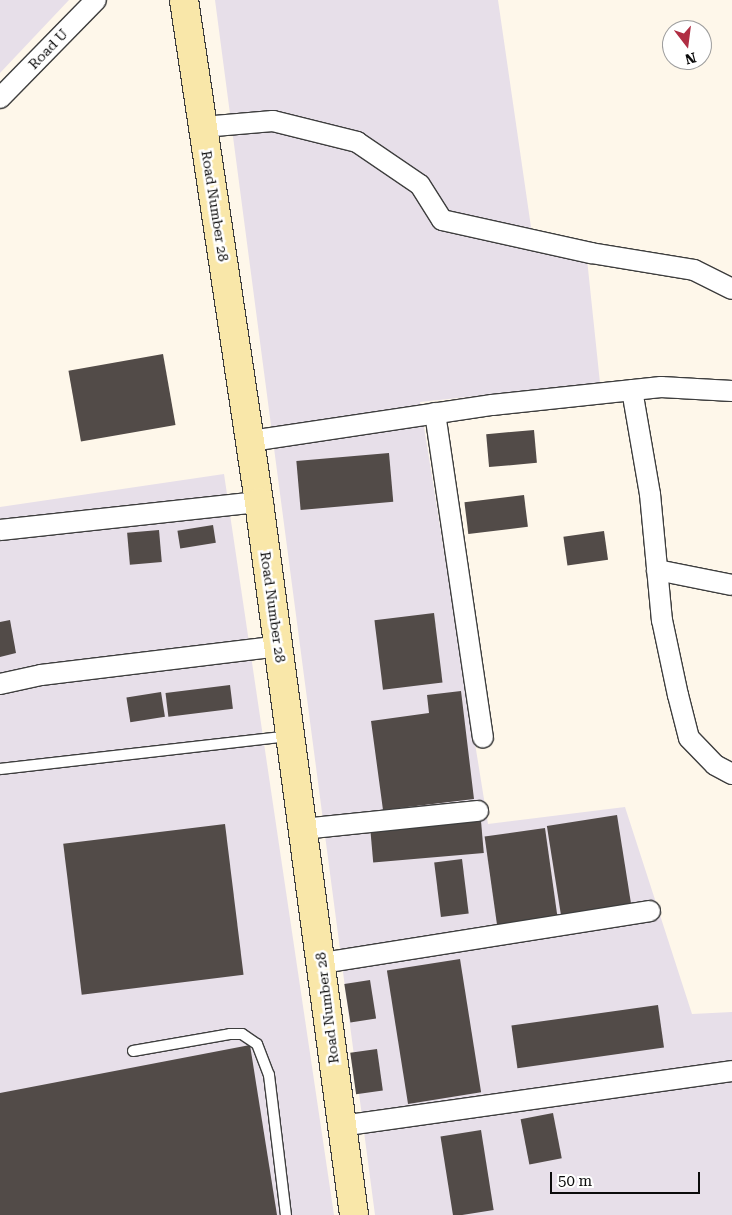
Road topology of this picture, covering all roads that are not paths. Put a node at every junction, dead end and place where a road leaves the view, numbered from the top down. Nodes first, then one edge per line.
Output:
1 (96, 0) edge
2 (184, 0) edge
3 (0, 98) edge
4 (203, 127) junction
5 (732, 289) edge
6 (632, 390) junction
7 (732, 391) edge
8 (435, 413) junction
9 (251, 441) junction
10 (259, 502) junction
11 (0, 530) edge
12 (657, 570) junction
13 (732, 585) edge
14 (279, 646) junction
15 (0, 684) edge
16 (291, 736) junction
17 (483, 737) dead end
18 (0, 769) edge
19 (732, 774) edge
20 (478, 811) dead end
21 (304, 829) junction
22 (650, 911) dead end
23 (322, 963) junction
24 (133, 1051) dead end
25 (732, 1071) edge
26 (341, 1126) junction
27 (286, 1215) edge
28 (354, 1215) edge

1 - 3 street, Road U
2 - 4 street, Road Number 28
4 - 5 street
4 - 9 street, Road Number 28
6 - 7 street
6 - 8 street
6 - 12 street
8 - 9 street
8 - 17 street
9 - 10 street, Road Number 28
10 - 11 street
10 - 14 street, Road Number 28
12 - 13 street
12 - 19 street
14 - 15 street
14 - 16 street, Road Number 28
16 - 18 lane
16 - 21 street, Road Number 28
20 - 21 street
21 - 23 street, Road Number 28
22 - 23 street
23 - 26 street, Road Number 28
24 - 27 lane
25 - 26 street
26 - 28 street, Road Number 28

